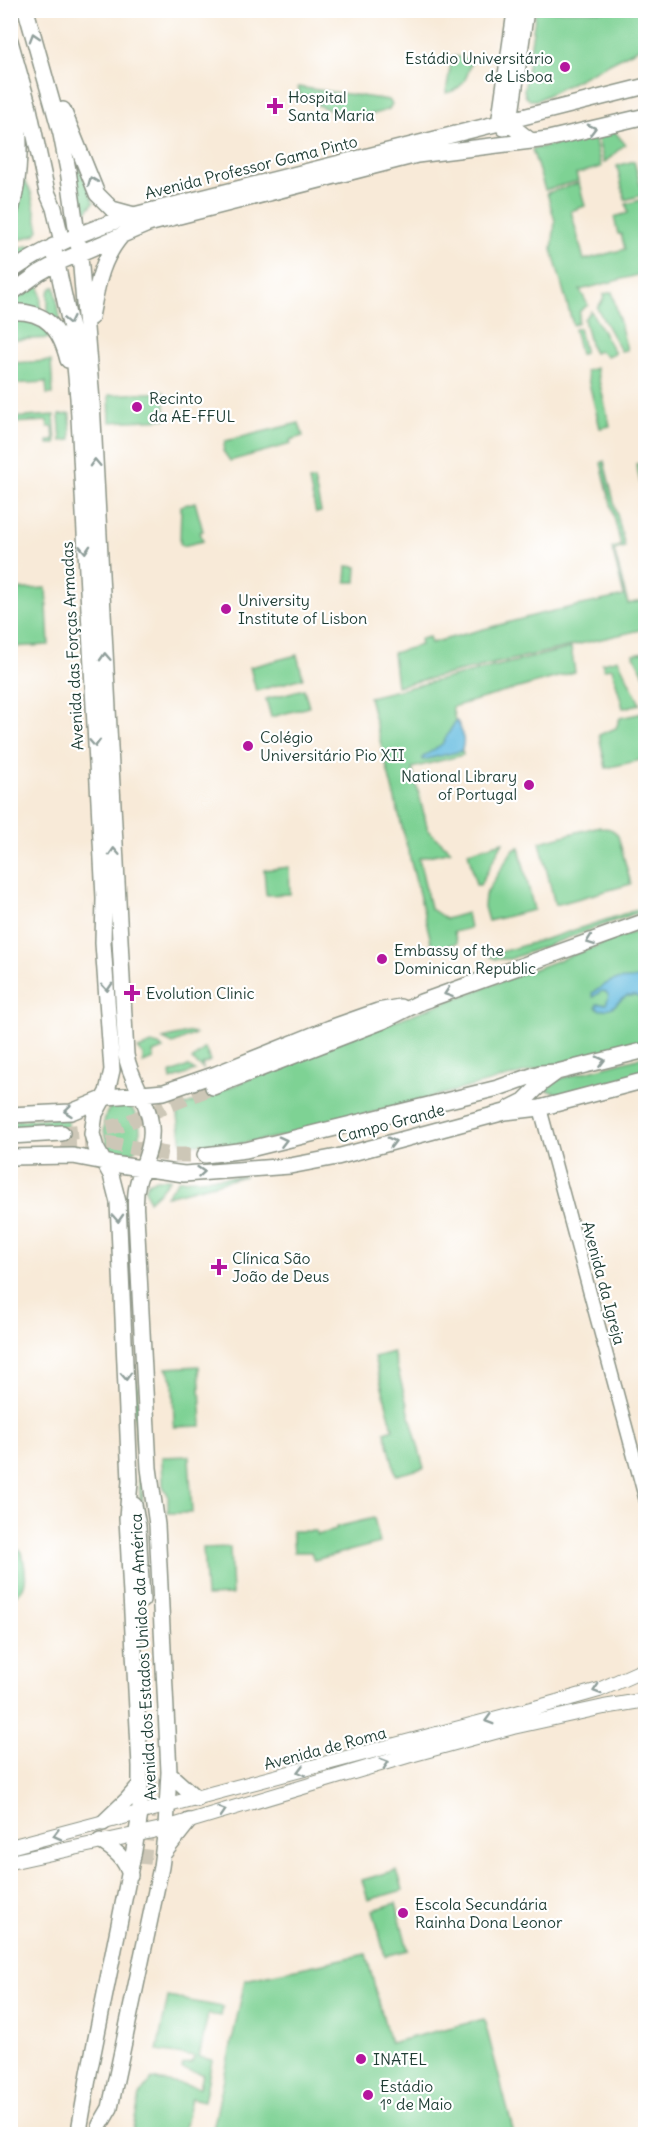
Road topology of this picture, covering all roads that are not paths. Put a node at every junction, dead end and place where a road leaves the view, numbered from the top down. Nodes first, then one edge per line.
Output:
1 (26, 10) edge
2 (515, 10) edge
3 (526, 10) edge
4 (12, 44) edge
5 (42, 64) junction
6 (645, 86) edge
7 (508, 99) junction
8 (537, 114) junction
9 (645, 116) edge
10 (506, 118) junction
11 (472, 130) junction
12 (535, 141) junction
13 (459, 148) junction
14 (10, 214) edge
15 (134, 215) junction
16 (124, 232) junction
17 (77, 234) junction
18 (58, 244) junction
19 (80, 252) junction
20 (57, 263) junction
21 (10, 272) edge
22 (10, 294) edge
23 (10, 312) edge
24 (87, 334) junction
25 (77, 385) junction
26 (645, 921) edge
27 (421, 1002) junction
28 (645, 1050) edge
29 (557, 1072) junction
30 (645, 1080) edge
31 (213, 1087) tunnel mouth
32 (498, 1088) junction
33 (534, 1092) junction
34 (141, 1095) junction
35 (104, 1098) junction
36 (562, 1101) junction
37 (540, 1108) junction
38 (505, 1112) junction
39 (10, 1115) edge
40 (10, 1136) edge
41 (10, 1146) edge
42 (205, 1155) tunnel mouth
43 (10, 1157) edge
44 (104, 1162) junction
45 (142, 1168) junction
46 (123, 1323) junction
47 (143, 1354) junction
48 (645, 1501) edge
49 (645, 1660) edge
50 (640, 1672) edge
51 (643, 1702) edge
52 (420, 1746) junction
53 (155, 1777) junction
54 (197, 1799) junction
55 (168, 1807) junction
56 (140, 1814) junction
57 (189, 1821) junction
58 (103, 1823) junction
59 (166, 1828) junction
60 (137, 1833) junction
61 (100, 1841) junction
62 (10, 1847) edge
63 (153, 1860) junction
64 (10, 1862) edge
65 (130, 1875) junction
66 (99, 2130) edge
67 (82, 2134) edge

5 -> 1 main road, Avenida das Forças Armadas
2 - 7 main road
3 - 7 main road
4 - 14 main road
4 - 18 main road, Avenida das Forças Armadas
15 -> 5 main road
5 - 17 main road, Avenida das Forças Armadas
6 - 8 main road, Avenida Professor Gama Pinto
7 - 8 main road
7 - 10 main road
7 - 11 main road
8 - 10 main road, Avenida Professor Gama Pinto
8 - 12 main road
12 -> 9 main road, Avenida Professor Gama Pinto
10 - 11 main road, Avenida Professor Gama Pinto
10 - 12 main road
10 - 13 main road
11 - 15 main road, Avenida Professor Gama Pinto
12 - 13 main road, Avenida Professor Gama Pinto
13 - 16 main road, Avenida Professor Gama Pinto
15 - 17 main road, Avenida Professor Gama Pinto
16 - 19 main road, Avenida Professor Gama Pinto
16 - 24 main road
17 - 18 main road, Avenida Professor Gama Pinto
17 - 19 main road, Avenida das Forças Armadas
18 - 19 main road
18 - 20 main road, Avenida das Forças Armadas
18 - 21 main road, Avenida Professor Gama Pinto
19 - 20 main road, Avenida Professor Gama Pinto
19 - 24 main road, Avenida das Forças Armadas
20 - 22 main road, Avenida Professor Gama Pinto
20 -> 25 main road, Avenida das Forças Armadas
23 - 25 main road
34 -> 24 main road, Avenida das Forças Armadas
25 -> 35 main road, Avenida das Forças Armadas
26 -> 27 main road
27 - 31 main road
27 - 34 main road
29 -> 28 main road, Campo Grande
29 - 32 main road, Campo Grande
29 - 33 main road
30 - 36 main road, Campo Grande
32 - 33 main road
42 -> 32 main road, Campo Grande
33 - 36 main road
33 - 37 main road
33 - 38 main road
34 - 35 main road
34 - 45 main road
35 -> 39 main road
35 - 44 main road
36 - 37 main road, Campo Grande
37 - 38 main road, Campo Grande
37 - 48 street, Avenida da Igreja
45 -> 38 main road, Campo Grande
40 - 41 main road
43 - 44 main road
44 - 45 main road
44 -> 46 main road, Avenida dos Estados Unidos da América
45 - 47 main road, Avenida dos Estados Unidos da América
46 - 47 main road
46 -> 53 main road, Avenida dos Estados Unidos da América
47 - 53 main road, Avenida dos Estados Unidos da América
49 - 50 street
50 -> 52 main road, Avenida de Roma
51 - 52 main road, Avenida de Roma
52 -> 54 main road, Avenida de Roma
57 -> 52 main road, Avenida de Roma
53 - 54 main road
53 - 55 main road, Avenida dos Estados Unidos da América
53 - 56 main road, Avenida dos Estados Unidos da América
53 - 58 main road
54 - 55 main road, Avenida de Roma
55 - 56 main road, Avenida de Roma
55 - 59 main road, Avenida dos Estados Unidos da América
56 - 58 main road, Avenida de Roma
56 - 60 main road, Avenida dos Estados Unidos da América
57 - 59 main road, Avenida de Roma
57 - 63 main road
58 -> 62 main road, Avenida de Roma
59 - 60 main road, Avenida de Roma
59 - 63 main road, Avenida dos Estados Unidos da América
60 - 61 main road, Avenida de Roma
60 - 65 main road, Avenida dos Estados Unidos da América
61 - 64 main road, Avenida de Roma
61 - 65 main road
63 - 66 main road, Avenida dos Estados Unidos da América
63 - 67 main road, Avenida dos Estados Unidos da América
65 - 67 main road, Avenida dos Estados Unidos da América

